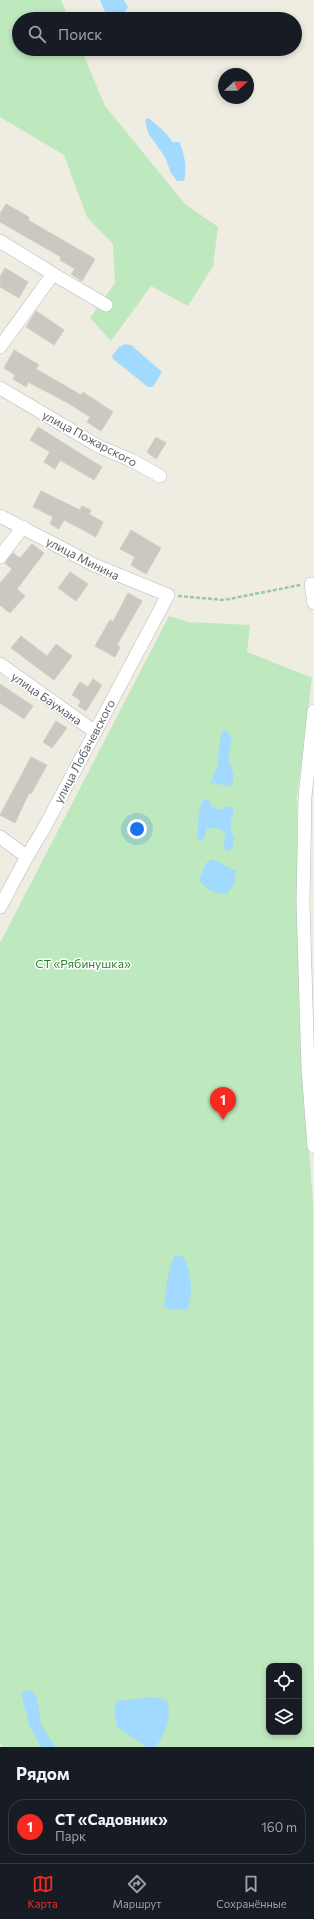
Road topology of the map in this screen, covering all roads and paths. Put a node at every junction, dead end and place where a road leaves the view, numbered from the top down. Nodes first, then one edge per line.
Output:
1 (0, 241) edge
2 (52, 274) junction
3 (106, 305) dead end
4 (0, 347) edge
5 (0, 388) edge
6 (160, 476) dead end
7 (0, 516) edge
8 (23, 527) junction
9 (0, 557) edge
10 (311, 584) joint
11 (168, 595) junction
12 (314, 603) edge
13 (0, 664) edge
14 (314, 711) edge
15 (94, 731) junction
16 (0, 837) edge
17 (26, 856) junction
18 (0, 907) edge
19 (314, 1146) edge

1 - 2 street
2 - 3 street
2 - 4 street
5 - 6 street, улица Пожарского
7 - 8 street, улица Минина
8 - 9 street
8 - 11 street, улица Минина
10 - 11 path
10 - 12 street
11 - 15 street, улица Лобачевского
13 - 15 street, улица Баумана
14 - 19 street
15 - 17 street, улица Лобачевского
16 - 17 street
17 - 18 street, улица Лобачевского

